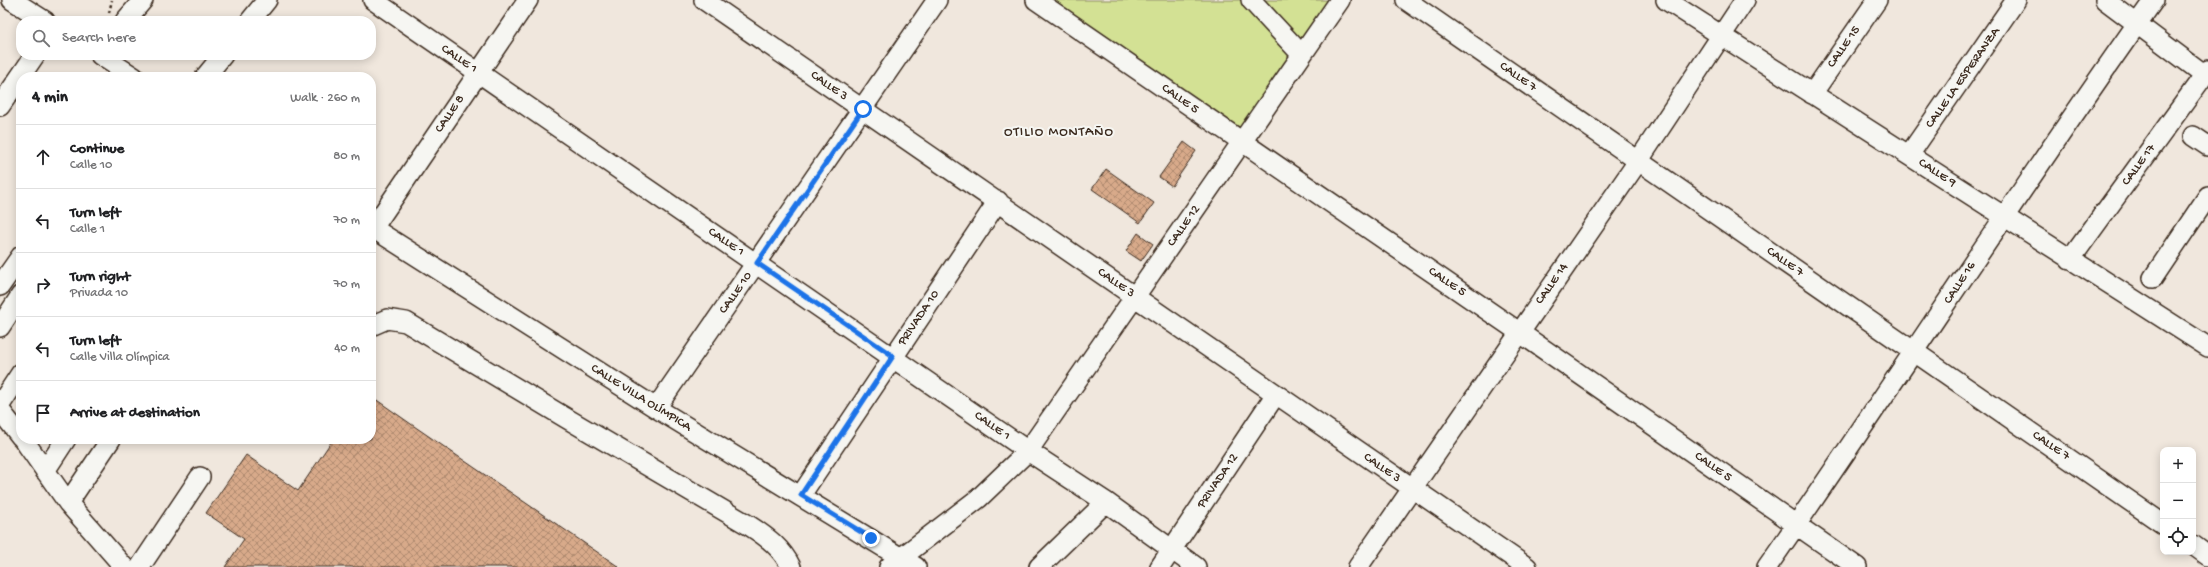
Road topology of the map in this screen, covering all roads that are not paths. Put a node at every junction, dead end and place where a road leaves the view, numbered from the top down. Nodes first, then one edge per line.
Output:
1 (12, 0) edge
2 (143, 0) edge
3 (267, 0) edge
4 (373, 0) edge
5 (528, 0) edge
6 (704, 0) edge
7 (937, 0) edge
8 (1036, 0) edge
9 (1251, 0) edge
10 (1340, 0) edge
11 (1406, 0) edge
12 (1666, 0) edge
13 (1746, 0) edge
14 (1877, 0) edge
15 (2016, 0) edge
16 (2106, 0) edge
17 (2154, 0) edge
18 (37, 16) edge
19 (129, 16) edge
20 (254, 16) edge
21 (2137, 24) junction
22 (1722, 35) junction
23 (1302, 55) junction
24 (32, 60) edge
25 (108, 60) edge
26 (219, 60) edge
27 (23, 72) edge
28 (126, 72) edge
29 (209, 72) edge
30 (478, 72) junction
31 (2206, 72) edge
32 (16, 83) edge
33 (1812, 94) junction
34 (0, 106) edge
35 (863, 109) junction
36 (1242, 142) junction
37 (1909, 155) junction
38 (1639, 160) junction
39 (2208, 196) edge
40 (998, 201) junction
41 (2003, 217) junction
42 (376, 222) edge
43 (376, 231) edge
44 (2070, 260) junction
45 (16, 263) edge
46 (757, 263) junction
47 (2153, 278) dead end
48 (0, 286) edge
49 (1135, 297) junction
50 (16, 303) edge
51 (376, 324) edge
52 (0, 328) edge
53 (1519, 332) junction
54 (2208, 346) edge
55 (1914, 353) junction
56 (893, 356) junction
57 (16, 381) edge
58 (1276, 394) junction
59 (0, 406) edge
60 (656, 408) junction
61 (0, 410) edge
62 (16, 430) edge
63 (26, 444) edge
64 (63, 444) edge
65 (108, 444) edge
66 (1028, 451) junction
67 (45, 471) junction
68 (200, 477) dead end
69 (1411, 488) junction
70 (801, 495) junction
71 (1106, 502) junction
72 (68, 503) junction
73 (2160, 522) edge
74 (1796, 524) junction
75 (2196, 547) edge
76 (1172, 549) junction
77 (2208, 556) edge
78 (902, 564) edge
79 (124, 567) edge
80 (140, 567) edge
81 (791, 567) edge
82 (1039, 567) edge
83 (1160, 567) edge
84 (1196, 567) edge
85 (1358, 567) edge
86 (1527, 567) edge
87 (1766, 567) edge
88 (1857, 567) edge

1 - 18 street
2 - 19 street
3 - 20 street
4 - 30 street, CALLE 1
5 - 30 street, CALLE 8
6 - 35 street, CALLE 3
7 - 35 street, CALLE 10
8 - 36 street, CALLE 5
9 - 23 street
10 - 23 street, CALLE 12
11 - 38 street, CALLE 7
12 - 22 street, CALLE 9
13 - 22 street, CALLE 14
14 - 33 street, CALLE 15
15 - 37 street, CALLE LA ESPERANZA
16 - 21 street
17 - 21 street, CALLE 16
21 - 31 street
21 - 41 street, CALLE 16
22 - 33 street, CALLE 9
22 - 38 street, CALLE 14
23 - 36 street, CALLE 12
24 - 27 street
25 - 28 street
26 - 29 street
30 - 42 street, CALLE 8
30 - 46 street, CALLE 1
31 - 44 street, CALLE 17
32 - 34 street
33 - 37 street, CALLE 9
35 - 40 street, CALLE 3
35 - 46 street, CALLE 10
36 - 49 street, CALLE 12
36 - 53 street, CALLE 5
37 - 41 street, CALLE 9
38 - 53 street, CALLE 14
38 - 55 street, CALLE 7
39 - 47 street
40 - 49 street, CALLE 3
40 - 56 street, PRIVADA 10
41 - 44 street, CALLE 9
41 - 55 street, CALLE 16
43 - 60 street, CALLE VILLA OLÍMPICA
44 - 54 street, CALLE 9
45 - 48 street
46 - 56 street, CALLE 1
46 - 60 street, CALLE 10
49 - 58 street, CALLE 3
49 - 66 street, CALLE 12
50 - 52 street
51 - 81 street
53 - 69 street, CALLE 14
53 - 74 street, CALLE 5
55 - 73 street, CALLE 7
55 - 74 street, CALLE 16
56 - 66 street, CALLE 1
56 - 70 street, PRIVADA 10
57 - 59 street
58 - 69 street, CALLE 3
58 - 76 street, PRIVADA 12
60 - 70 street, CALLE VILLA OLÍMPICA
61 - 62 street
63 - 67 street
64 - 67 street
65 - 72 street
66 - 71 street, CALLE 1
66 - 78 street, CALLE 12
67 - 72 street
68 - 80 street
69 - 85 street, CALLE 14
69 - 86 street, CALLE 3
70 - 78 street, CALLE VILLA OLÍMPICA
71 - 76 street, CALLE 1
71 - 82 street
72 - 79 street
74 - 87 street, CALLE 16
74 - 88 street, CALLE 5
75 - 77 street
76 - 83 street, PRIVADA 12
76 - 84 street, CALLE 1

